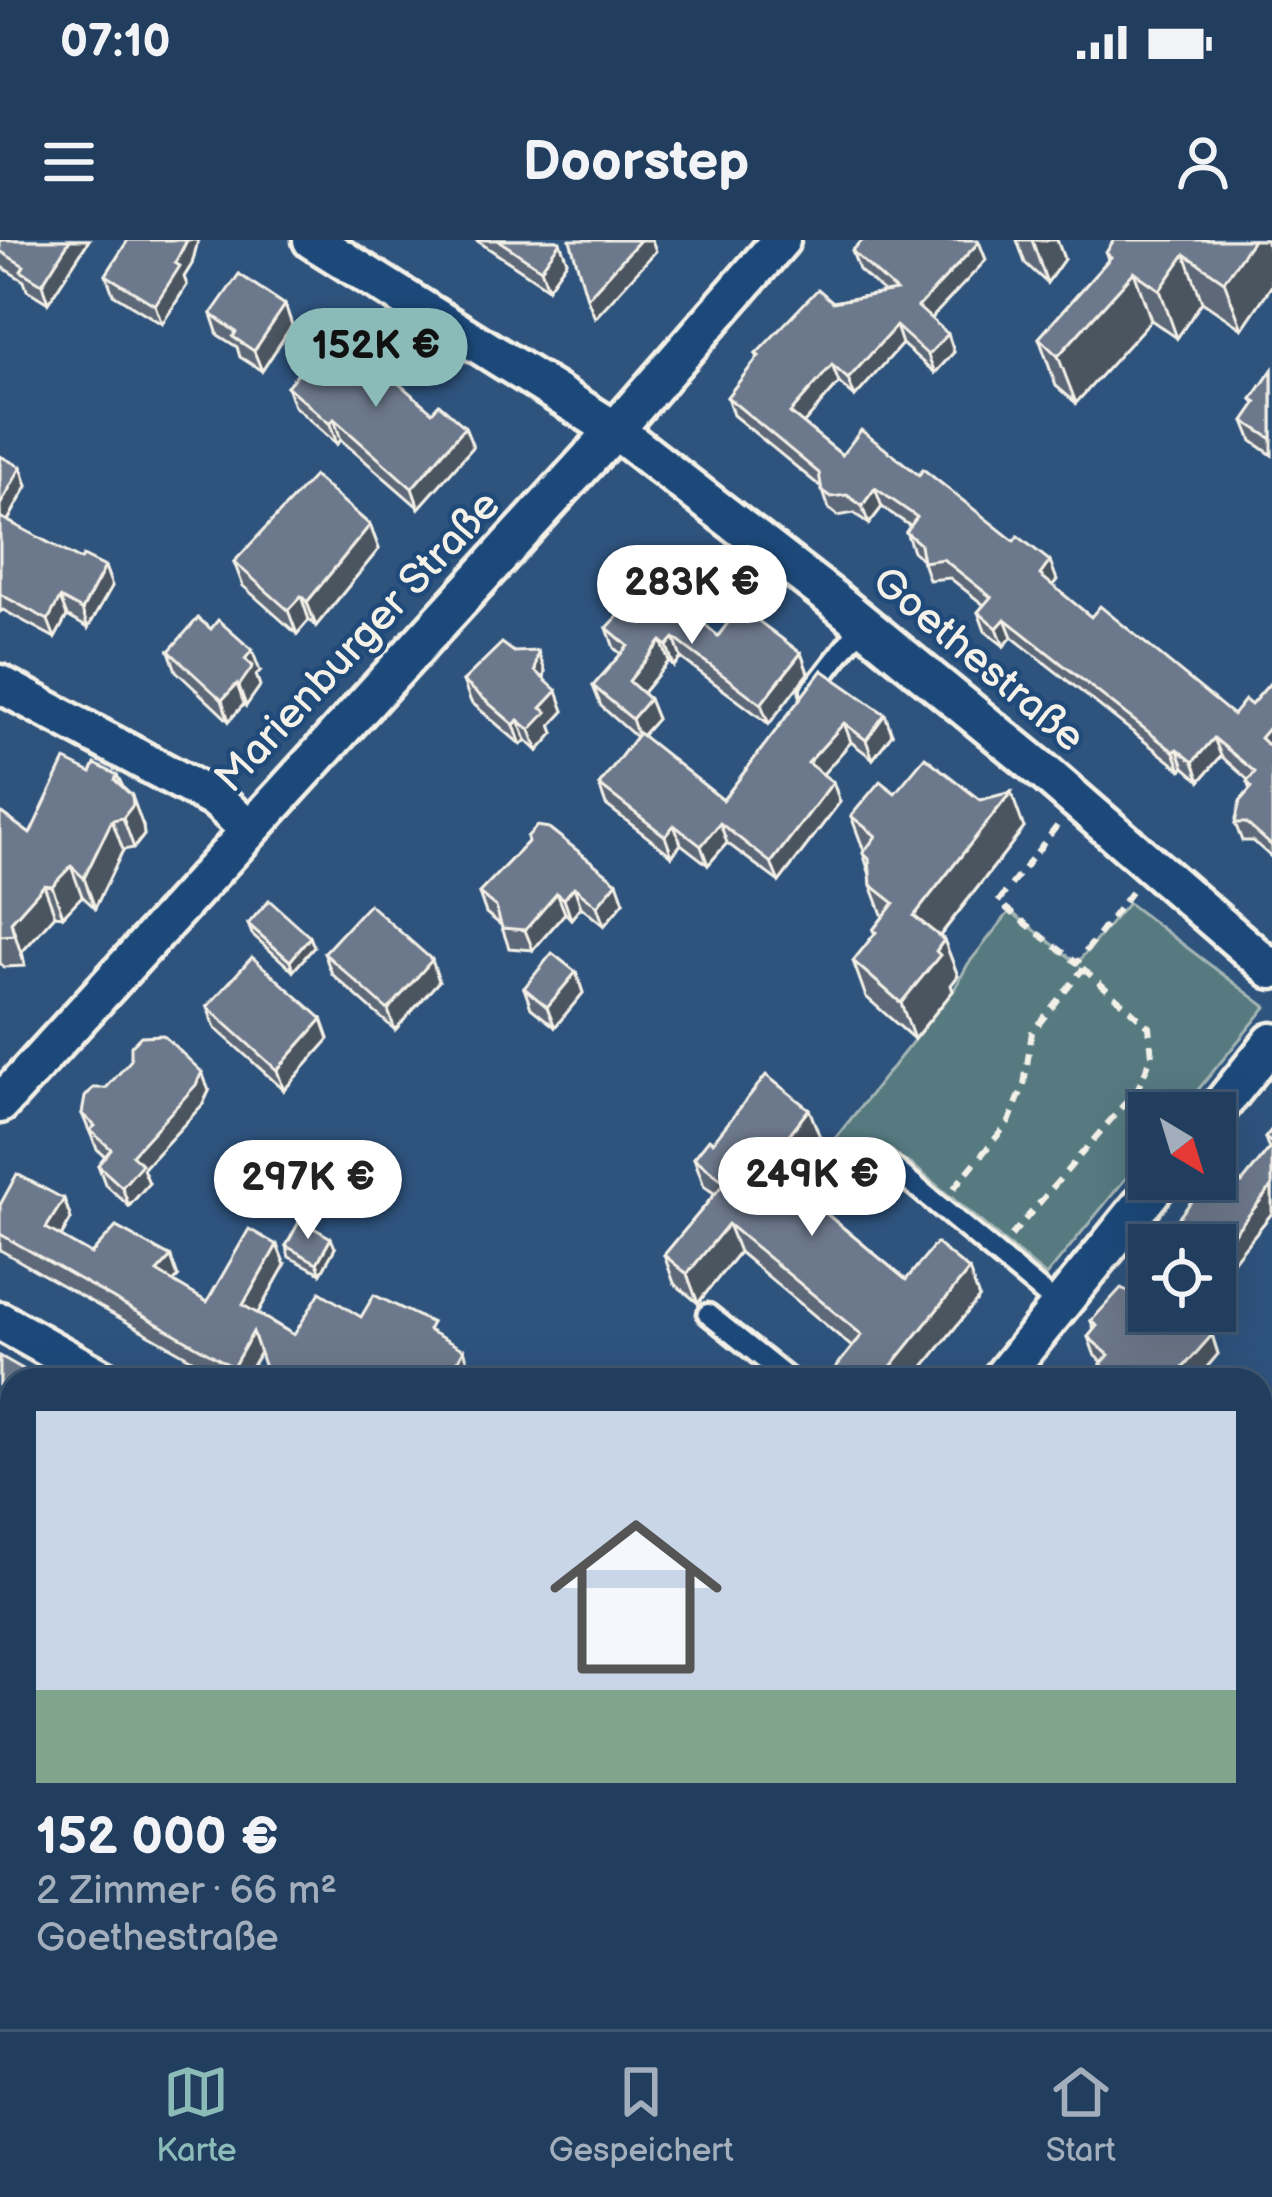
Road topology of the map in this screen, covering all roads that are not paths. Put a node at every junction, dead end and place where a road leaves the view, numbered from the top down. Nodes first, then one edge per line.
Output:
1 (312, 240) edge
2 (781, 240) edge
3 (615, 430) junction
4 (863, 624) junction
5 (0, 684) edge
6 (795, 712) edge
7 (248, 829) junction
8 (1272, 970) edge
9 (1272, 1042) edge
10 (1232, 1092) edge
11 (0, 1104) edge
12 (813, 1198) edge
13 (1145, 1200) edge
14 (1059, 1306) junction
15 (707, 1314) dead end
16 (0, 1321) edge
17 (84, 1368) edge
18 (775, 1368) edge
19 (1010, 1368) edge

1 - 3 street, Goethestraße
2 - 3 street, Marienburger Straße
3 - 4 street, Goethestraße
3 - 7 street, Marienburger Straße
4 - 6 lane
4 - 8 street, Goethestraße
5 - 7 street
7 - 11 street, Marienburger Straße
9 - 10 street
12 - 14 lane
13 - 14 street
14 - 19 street
15 - 18 lane
16 - 17 street

